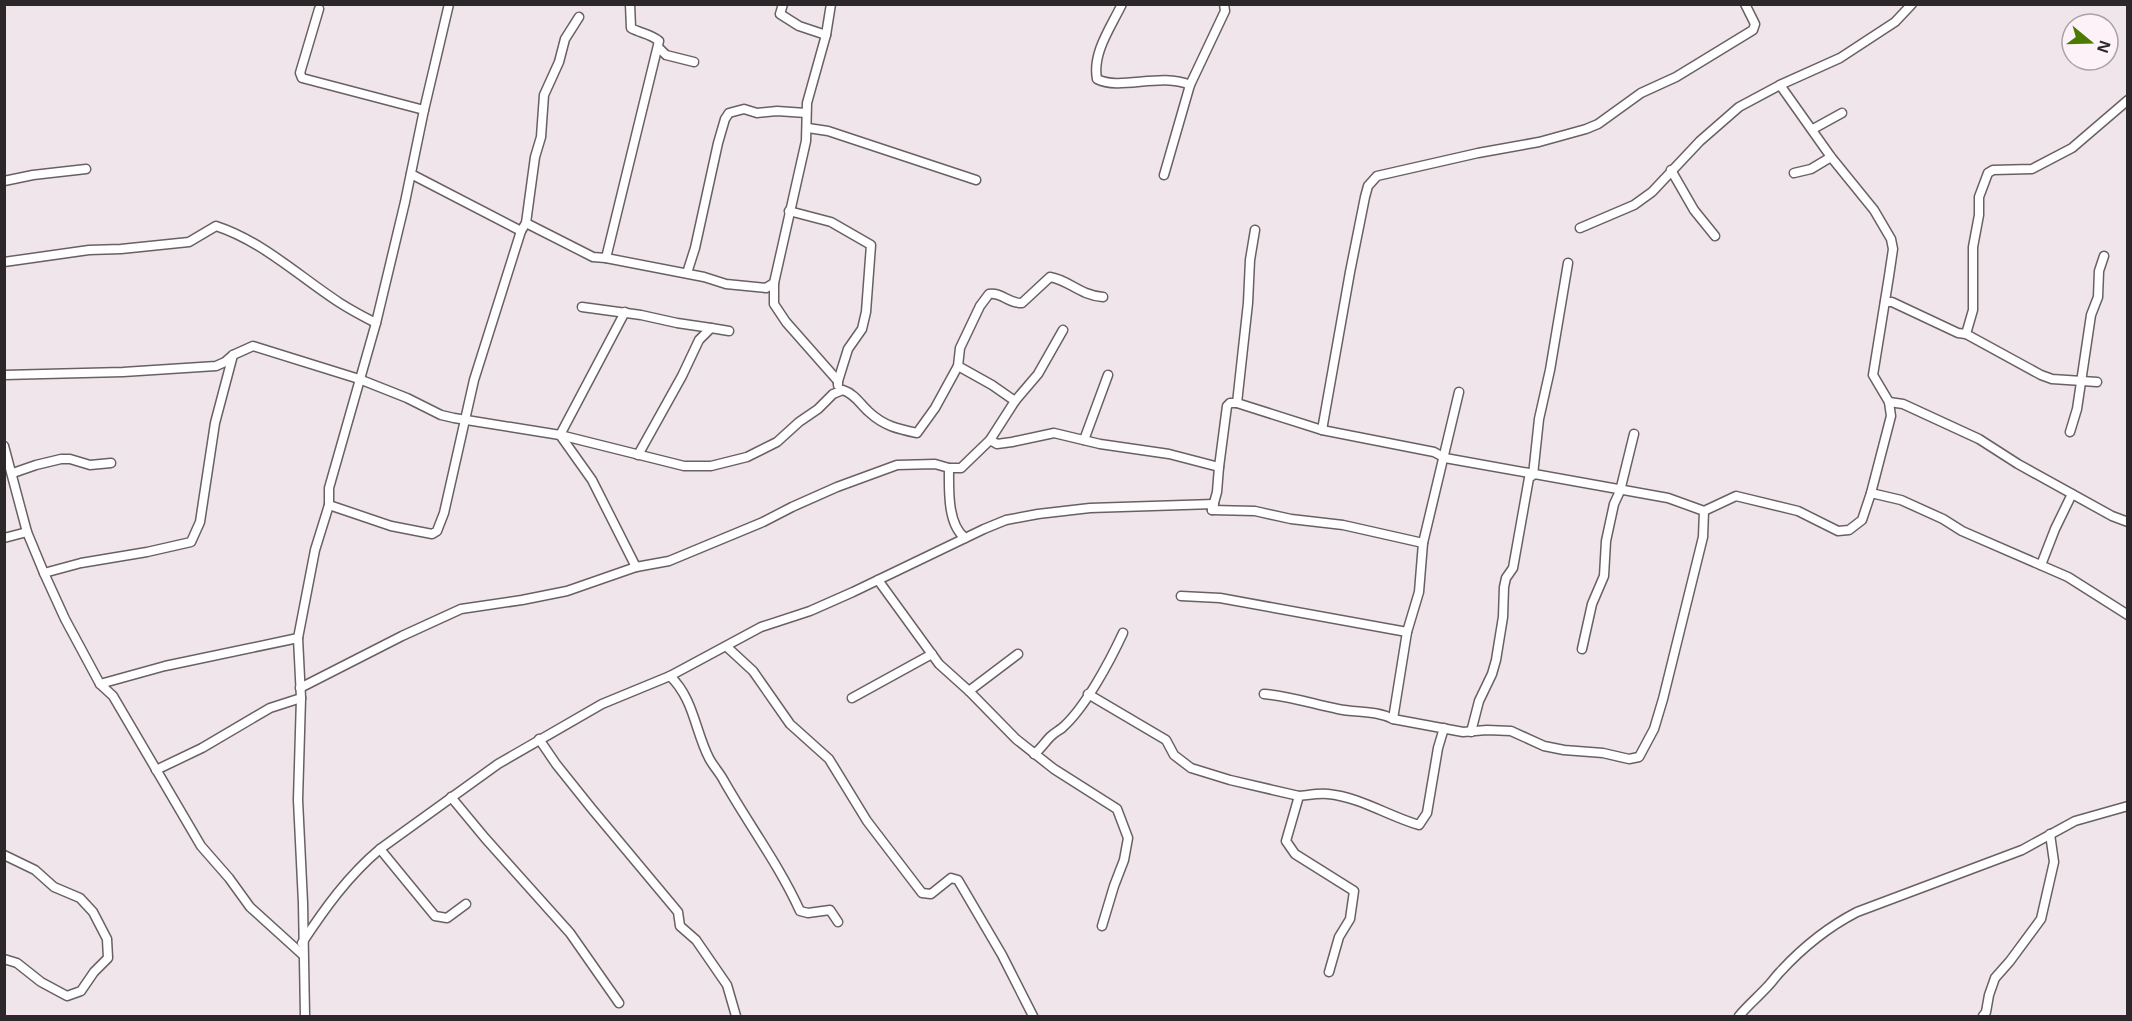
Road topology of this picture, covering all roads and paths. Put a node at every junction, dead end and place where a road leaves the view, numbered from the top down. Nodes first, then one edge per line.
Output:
1 (449, 4) edge
2 (630, 4) edge
3 (783, 4) edge
4 (831, 4) edge
5 (1122, 4) edge
6 (1224, 4) edge
7 (1745, 4) edge
8 (1912, 4) edge
9 (319, 9) dead end
10 (579, 17) dead end
11 (826, 34) junction
12 (659, 48) junction
13 (694, 62) dead end
14 (1190, 85) junction
15 (1780, 86) junction
16 (2127, 100) edge
17 (424, 110) junction
18 (806, 113) junction
19 (1842, 113) dead end
20 (808, 129) junction
21 (1813, 129) junction
22 (1831, 157) junction
23 (86, 169) dead end
24 (1671, 170) junction
25 (1794, 173) dead end
26 (411, 174) junction
27 (1164, 175) dead end
28 (976, 180) dead end
29 (4, 181) edge
30 (789, 211) junction
31 (524, 227) junction
32 (1580, 228) dead end
33 (1255, 230) dead end
34 (1715, 236) dead end
35 (2104, 256) dead end
36 (606, 258) junction
37 (4, 262) edge
38 (1568, 263) dead end
39 (687, 273) junction
40 (774, 283) junction
41 (1103, 297) dead end
42 (1885, 302) junction
43 (582, 307) dead end
44 (625, 312) junction
45 (376, 323) junction
46 (711, 328) junction
47 (1064, 330) dead end
48 (729, 331) dead end
49 (1966, 334) junction
50 (233, 355) junction
51 (958, 366) junction
52 (4, 375) edge
53 (1108, 375) dead end
54 (359, 379) junction
55 (838, 381) junction
56 (2081, 381) junction
57 (2097, 382) dead end
58 (839, 391) junction
59 (1459, 392) dead end
60 (1015, 401) junction
61 (1889, 402) junction
62 (1238, 403) junction
63 (465, 420) junction
64 (1322, 430) junction
65 (2070, 432) dead end
66 (1634, 434) dead end
67 (560, 435) junction
68 (990, 440) junction
69 (1084, 440) junction
70 (4, 446) edge
71 (638, 455) junction
72 (1444, 458) junction
73 (111, 463) dead end
74 (1219, 467) junction
75 (949, 468) junction
76 (12, 473) junction
77 (1533, 475) junction
78 (1620, 491) junction
79 (1871, 493) junction
80 (2073, 494) junction
81 (329, 505) junction
82 (1212, 510) junction
83 (1704, 511) junction
84 (2127, 522) edge
85 (27, 532) junction
86 (4, 538) edge
87 (965, 538) junction
88 (1423, 543) junction
89 (2042, 565) junction
90 (636, 567) junction
91 (44, 573) junction
92 (879, 580) junction
93 (1181, 596) dead end
94 (2127, 615) edge
95 (1407, 632) junction
96 (1123, 633) dead end
97 (298, 638) junction
98 (727, 647) junction
99 (1582, 649) dead end
100 (932, 654) junction
101 (1018, 654) dead end
102 (670, 676) junction
103 (100, 684) junction
104 (300, 688) junction
105 (969, 691) junction
106 (1088, 694) junction
107 (1264, 694) dead end
108 (301, 698) junction
109 (852, 698) dead end
110 (1393, 719) junction
111 (1444, 728) junction
112 (1471, 732) junction
113 (539, 739) junction
114 (1034, 754) junction
115 (156, 770) junction
116 (1299, 796) junction
117 (452, 797) junction
118 (2127, 806) edge
119 (2050, 834) junction
120 (380, 849) junction
121 (4, 855) edge
122 (466, 904) dead end
123 (838, 922) dead end
124 (1102, 926) dead end
125 (302, 943) junction
126 (303, 955) junction
127 (4, 959) edge
128 (1329, 972) dead end
129 (619, 1003) dead end
130 (305, 1017) edge
131 (736, 1017) edge
132 (1033, 1017) edge
133 (1739, 1017) edge
134 (1983, 1017) edge

1 - 17 street
2 - 12 street
3 - 11 street
4 - 11 street
5 - 14 street
6 - 14 street
7 - 64 street
8 - 15 street
9 - 17 street
10 - 31 street
11 - 18 street
12 - 13 street
12 - 36 street
14 - 27 street
15 - 21 street
15 - 24 street
16 - 49 street
17 - 26 street
18 - 20 street
18 - 39 street
19 - 21 street
20 - 28 street
20 - 30 street
21 - 22 street
22 - 25 street
22 - 42 street
23 - 29 street
24 - 32 street
24 - 34 street
26 - 31 street
26 - 45 street
30 - 40 street
30 - 55 street
31 - 36 street
31 - 63 street
33 - 62 street
35 - 56 street
36 - 39 street
37 - 45 street
38 - 77 street
39 - 40 street
40 - 55 street
41 - 51 street
42 - 49 street
42 - 61 street
43 - 44 street
44 - 46 street
44 - 67 street
45 - 54 street
46 - 48 street
46 - 71 street
47 - 60 street
49 - 56 street
50 - 52 street
50 - 54 street
50 - 91 street
51 - 58 street
51 - 60 street
53 - 69 street
54 - 63 street
54 - 81 street
55 - 58 street
56 - 57 street
56 - 65 street
58 - 71 street
59 - 72 street
60 - 68 street
61 - 79 street
61 - 80 street
62 - 64 street
62 - 74 street
63 - 67 street
63 - 81 street
64 - 72 street
66 - 78 street
67 - 71 street
67 - 90 street
68 - 69 street
68 - 75 street
69 - 74 street
70 - 76 street
72 - 77 street
72 - 88 street
73 - 76 street
74 - 82 street
75 - 87 street
75 - 90 street
76 - 85 street
77 - 78 street
77 - 112 street
78 - 83 street
78 - 99 street
79 - 83 street
79 - 89 street
80 - 84 street
80 - 89 street
81 - 97 street
82 - 87 street
82 - 88 street
83 - 112 street
85 - 86 street
85 - 91 street
87 - 92 street
88 - 95 street
89 - 94 street
90 - 104 street
91 - 103 street
92 - 98 street
92 - 100 street
93 - 95 street
95 - 110 street
96 - 106 street
97 - 103 street
97 - 104 street
98 - 102 street
98 - 132 street
100 - 105 street
100 - 109 street
101 - 105 street
102 - 113 street
102 - 123 street
103 - 115 street
104 - 108 street
105 - 114 street
106 - 114 street
106 - 116 street
107 - 110 street
108 - 115 street
108 - 125 street
110 - 111 street
111 - 112 street
111 - 116 street
113 - 117 street
113 - 131 street
114 - 124 street
115 - 126 street
116 - 128 street
117 - 120 street
117 - 129 street
118 - 119 street
119 - 133 street
119 - 134 street
120 - 122 street
120 - 125 street
121 - 127 street
125 - 126 street
126 - 130 street

